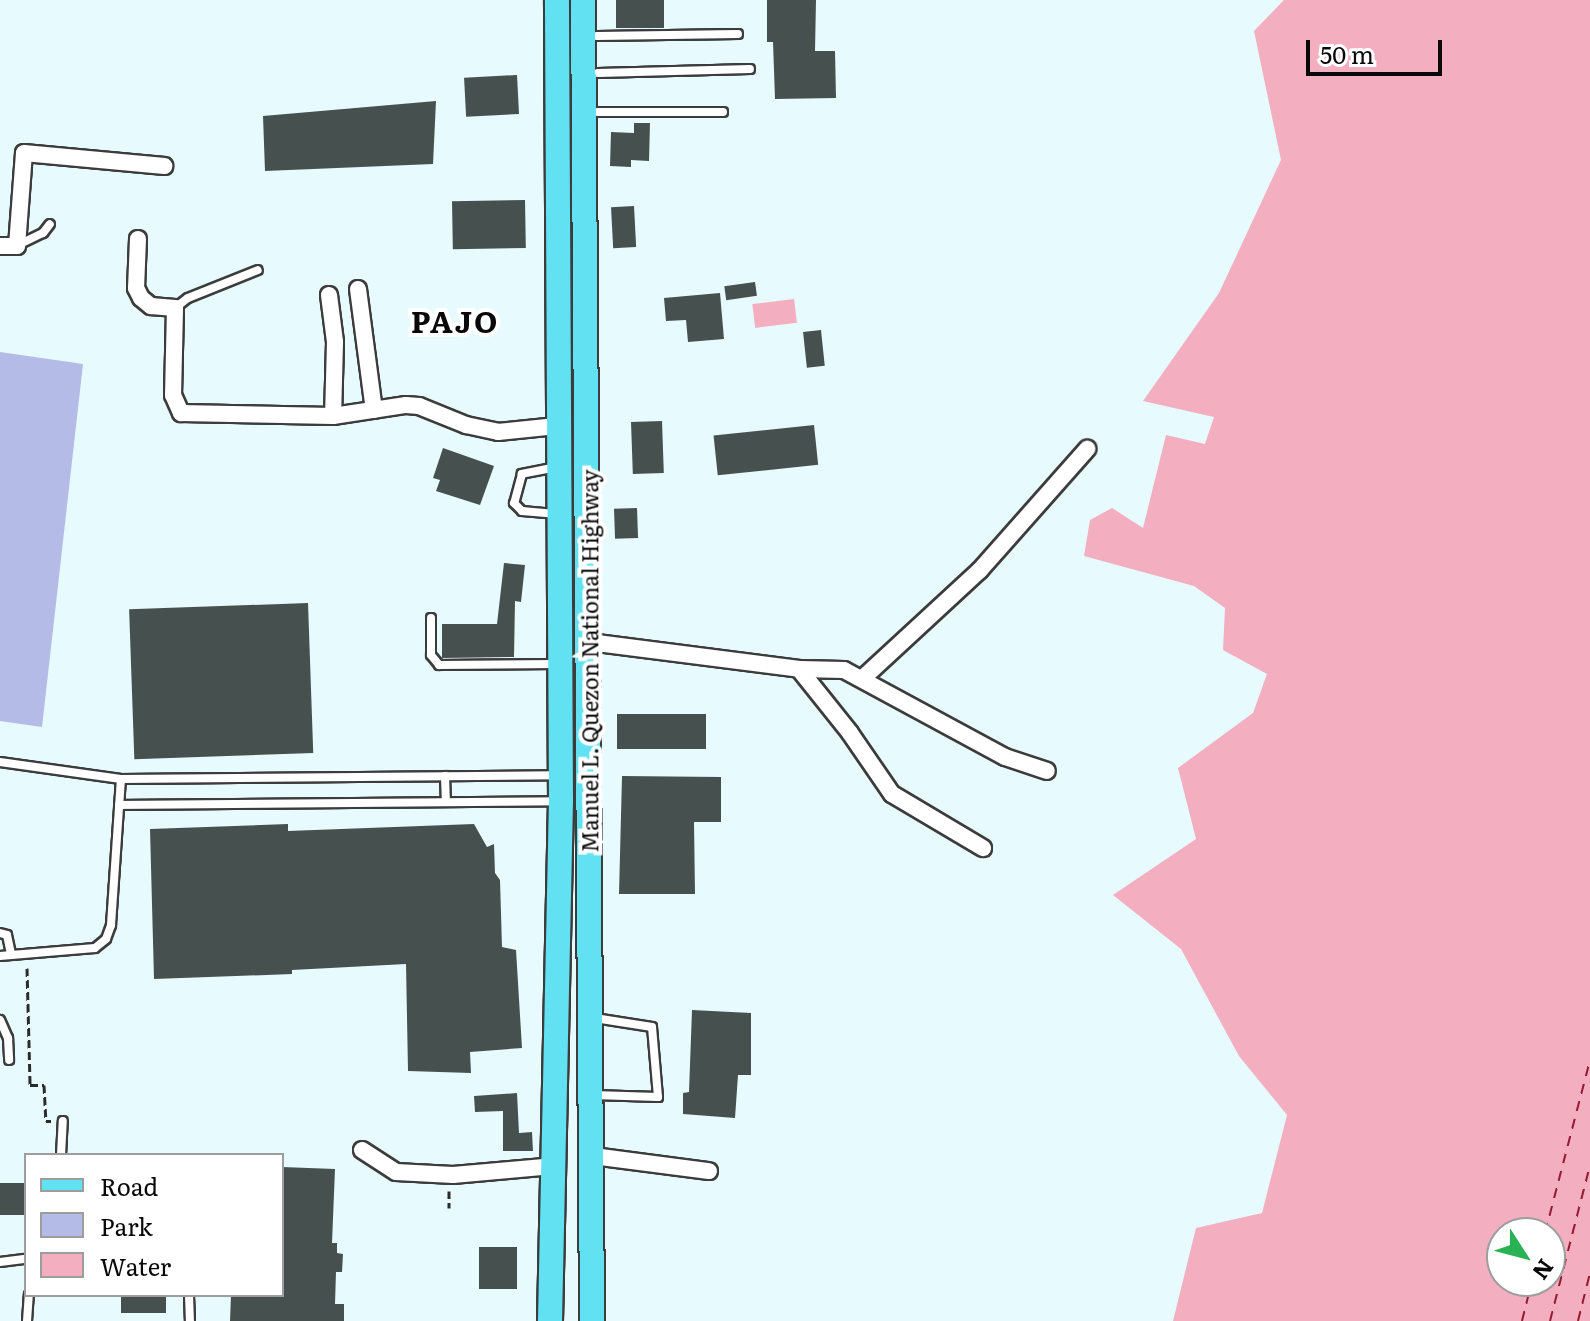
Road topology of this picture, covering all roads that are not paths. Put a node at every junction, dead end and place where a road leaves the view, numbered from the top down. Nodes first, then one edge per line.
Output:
1 (557, 0) edge
2 (583, 0) edge
3 (597, 0) edge
4 (738, 34) dead end
5 (597, 36) junction
6 (750, 69) dead end
7 (598, 73) junction
8 (598, 112) junction
9 (723, 112) dead end
10 (585, 161) junction
11 (164, 166) dead end
12 (50, 224) dead end
13 (138, 239) dead end
14 (8, 246) edge
15 (258, 270) dead end
16 (358, 289) dead end
17 (329, 295) dead end
18 (175, 308) junction
19 (374, 410) junction
20 (333, 416) junction
21 (557, 426) junction
22 (1087, 449) dead end
23 (589, 462) junction
24 (558, 466) junction
25 (559, 514) junction
26 (431, 618) dead end
27 (589, 642) junction
28 (561, 664) junction
29 (799, 669) junction
30 (863, 678) junction
31 (0, 762) edge
32 (1047, 771) dead end
33 (561, 775) junction
34 (445, 776) junction
35 (121, 779) junction
36 (446, 801) junction
37 (561, 801) junction
38 (119, 805) junction
39 (983, 848) dead end
40 (0, 933) edge
41 (11, 954) junction
42 (0, 956) edge
43 (591, 1018) junction
44 (0, 1020) edge
45 (9, 1060) dead end
46 (592, 1095) junction
47 (63, 1121) road end
48 (362, 1150) dead end
49 (61, 1153) edge
50 (593, 1156) junction
51 (553, 1166) junction
52 (709, 1171) dead end
53 (24, 1259) edge
54 (0, 1262) edge
55 (29, 1297) edge
56 (189, 1297) edge
57 (27, 1321) edge
58 (190, 1321) edge
59 (550, 1321) edge
60 (592, 1321) edge

1 - 21 main road, Manuel L. Quezon National Highway
2 - 10 main road, Manuel L. Quezon National Highway
3 - 5 main road
4 - 5 lane
5 - 7 main road
6 - 7 lane
7 - 8 main road
8 - 9 lane
8 - 10 main road
10 - 23 main road, Manuel L. Quezon National Highway
11 - 14 street
12 - 14 lane
13 - 18 street
15 - 18 lane
16 - 19 street
17 - 20 street
18 - 20 street
19 - 20 street
19 - 21 street
21 - 24 main road, Manuel L. Quezon National Highway
22 - 30 street
23 - 24 main road
23 - 27 main road, Manuel L. Quezon National Highway
24 - 25 main road, Manuel L. Quezon National Highway
24 - 25 lane
25 - 28 main road, Manuel L. Quezon National Highway
26 - 28 lane
27 - 29 street
27 - 43 main road, Manuel L. Quezon National Highway
28 - 33 main road, Manuel L. Quezon National Highway
29 - 30 street
29 - 39 street
30 - 32 street
31 - 35 lane
33 - 34 lane
33 - 37 main road, Manuel L. Quezon National Highway
34 - 35 lane
34 - 36 lane
35 - 38 lane
36 - 37 lane
36 - 38 lane
37 - 51 main road, Manuel L. Quezon National Highway
38 - 41 lane
40 - 41 lane
41 - 42 lane
43 - 46 main road, Manuel L. Quezon National Highway
43 - 46 lane
44 - 45 lane
46 - 50 main road, Manuel L. Quezon National Highway
47 - 49 lane
48 - 51 street
50 - 52 street
50 - 60 main road, Manuel L. Quezon National Highway
51 - 59 main road, Manuel L. Quezon National Highway
53 - 54 lane
55 - 57 lane
56 - 58 lane

